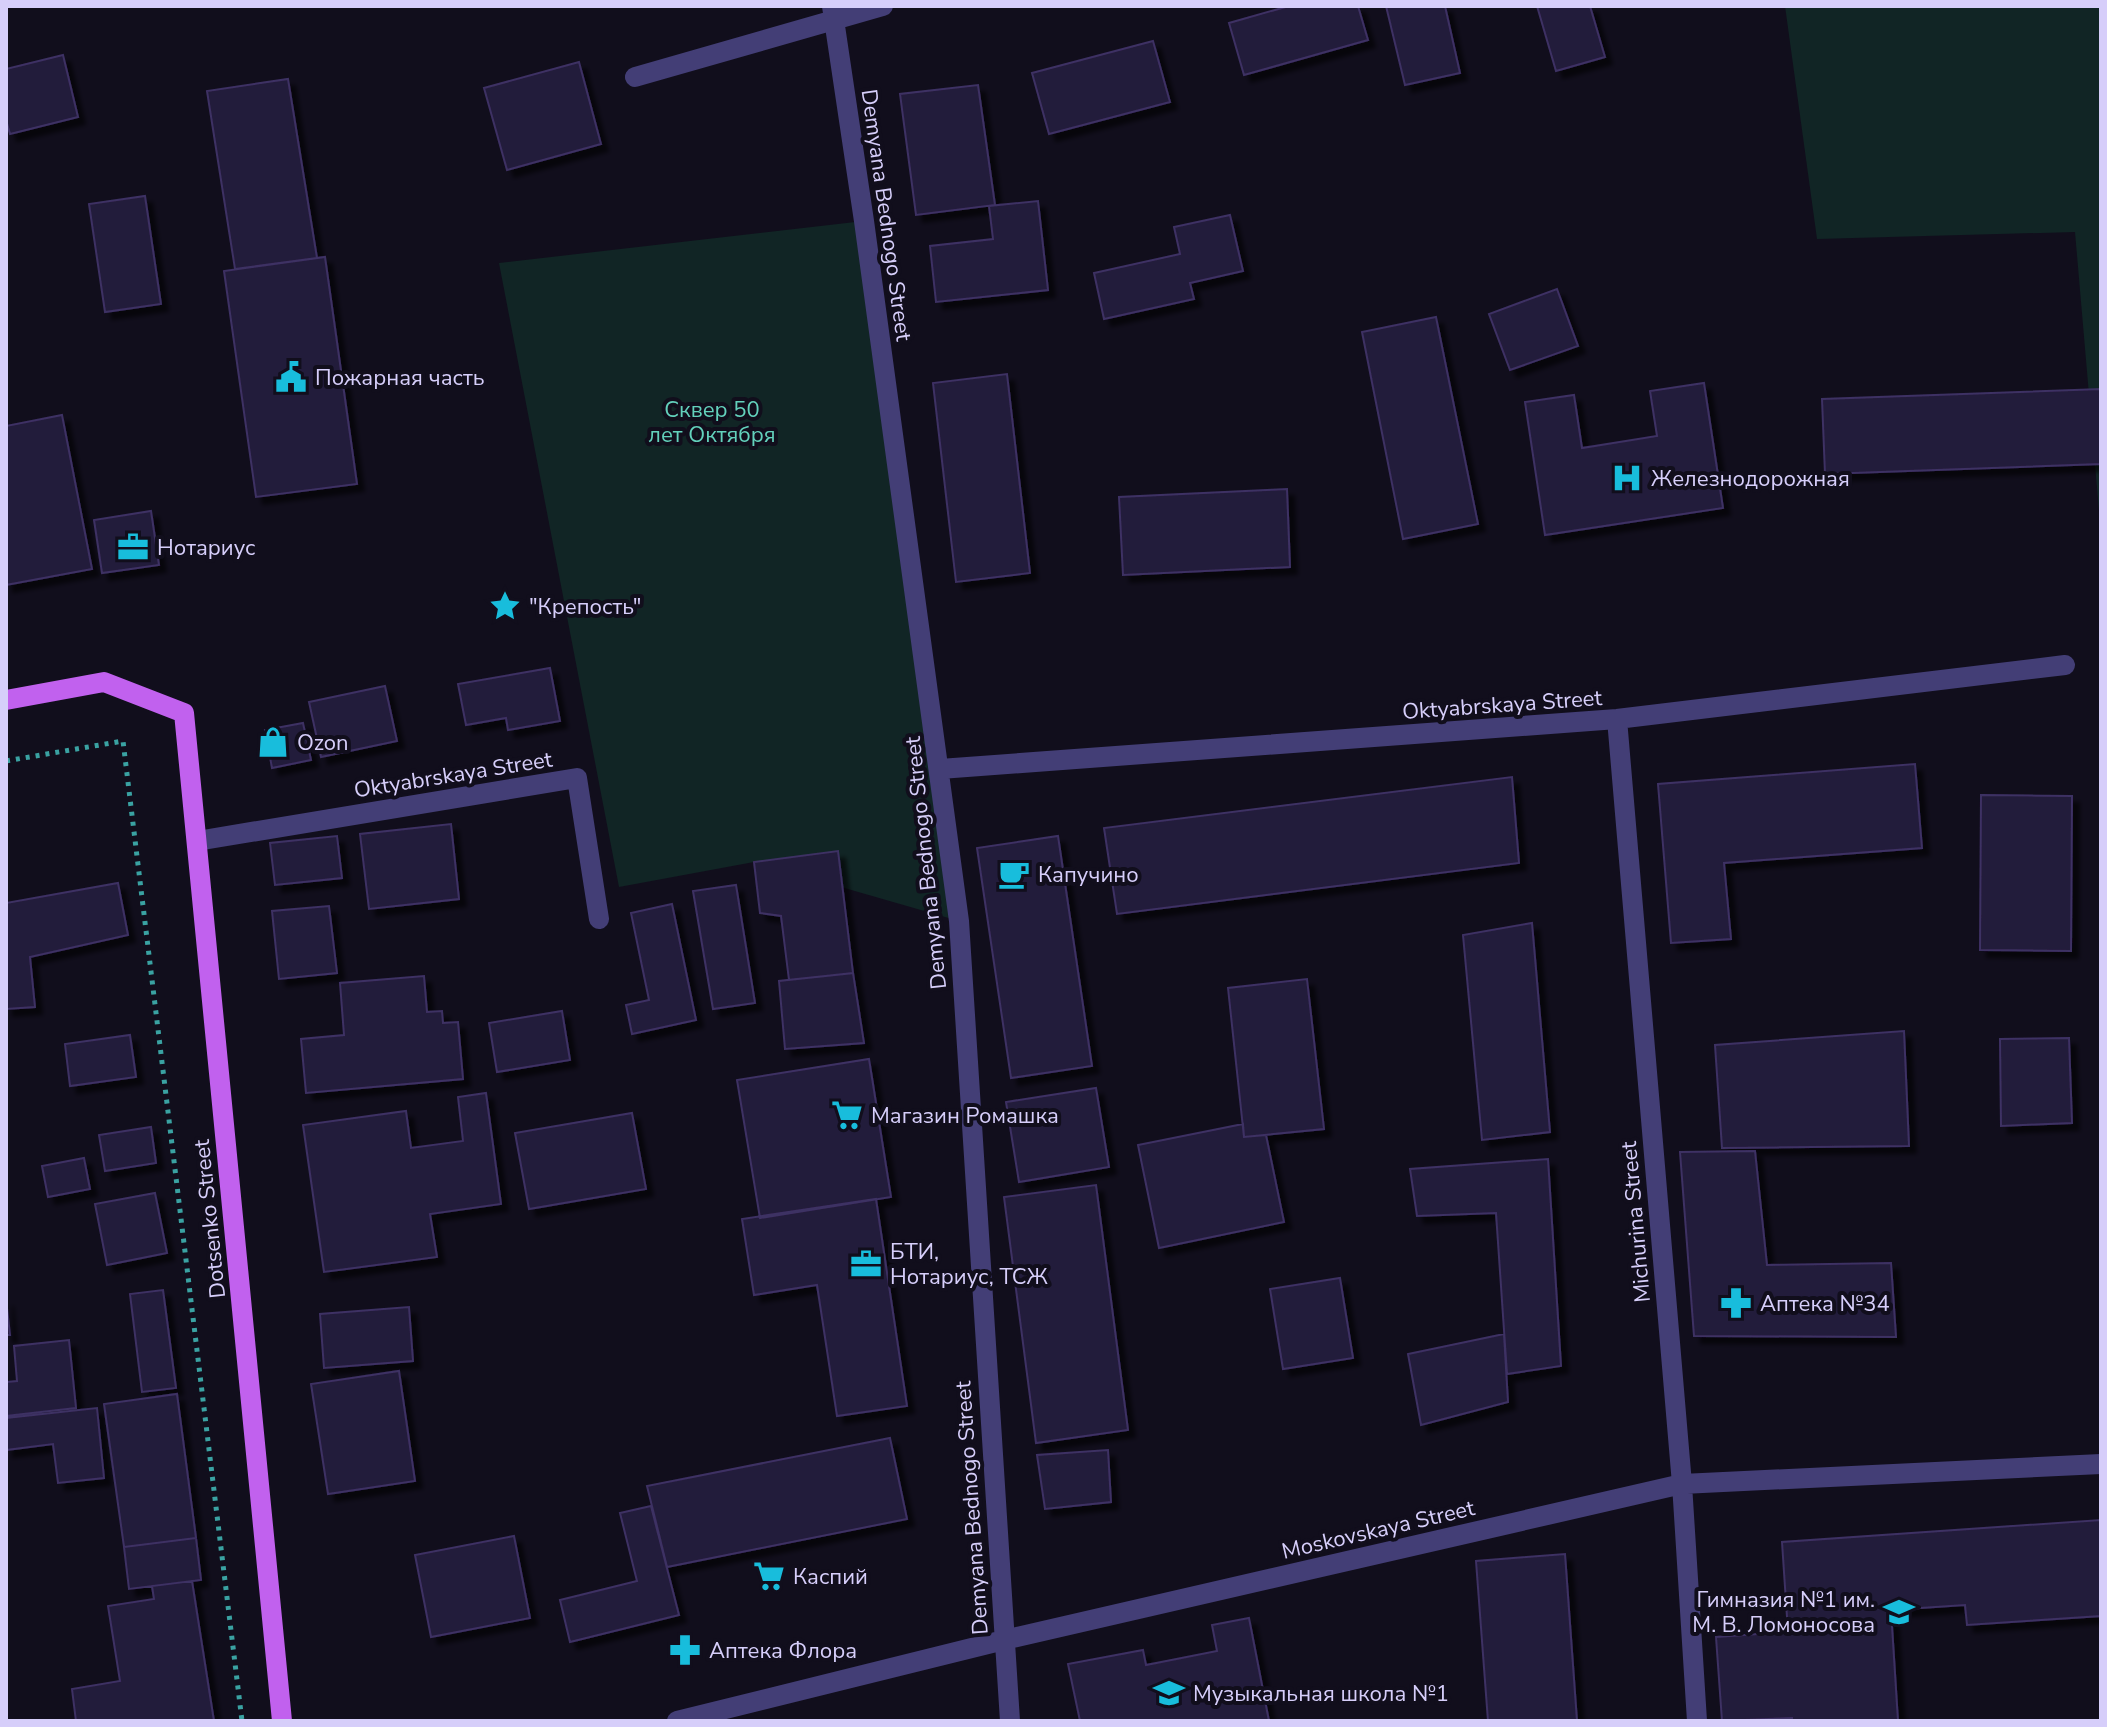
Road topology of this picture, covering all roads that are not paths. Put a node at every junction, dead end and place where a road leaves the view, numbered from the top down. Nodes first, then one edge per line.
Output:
1 (883, 6) edge
2 (833, 12) edge
3 (635, 77) dead end
4 (2065, 665) dead end
5 (6, 700) edge
6 (1617, 719) junction
7 (940, 769) junction
8 (197, 841) junction
9 (599, 919) dead end
10 (2101, 1464) edge
11 (1682, 1484) junction
12 (1004, 1640) junction
13 (282, 1721) edge
14 (677, 1721) edge
15 (1010, 1721) edge
16 (1697, 1721) edge

1 - 2 street
2 - 3 street
2 - 7 street, Demyana Bednogo Street
4 - 6 street, Oktyabrskaya Street
5 - 8 main road, Dotsenko Street
6 - 7 street, Oktyabrskaya Street
6 - 11 street, Michurina Street
7 - 12 street, Demyana Bednogo Street
8 - 9 street, Oktyabrskaya Street
8 - 13 main road, Dotsenko Street
10 - 11 street, Moskovskaya Street
11 - 12 street, Moskovskaya Street
11 - 16 street, Michurina Street
12 - 14 street, Moskovskaya Street
12 - 15 street, Demyana Bednogo Street

